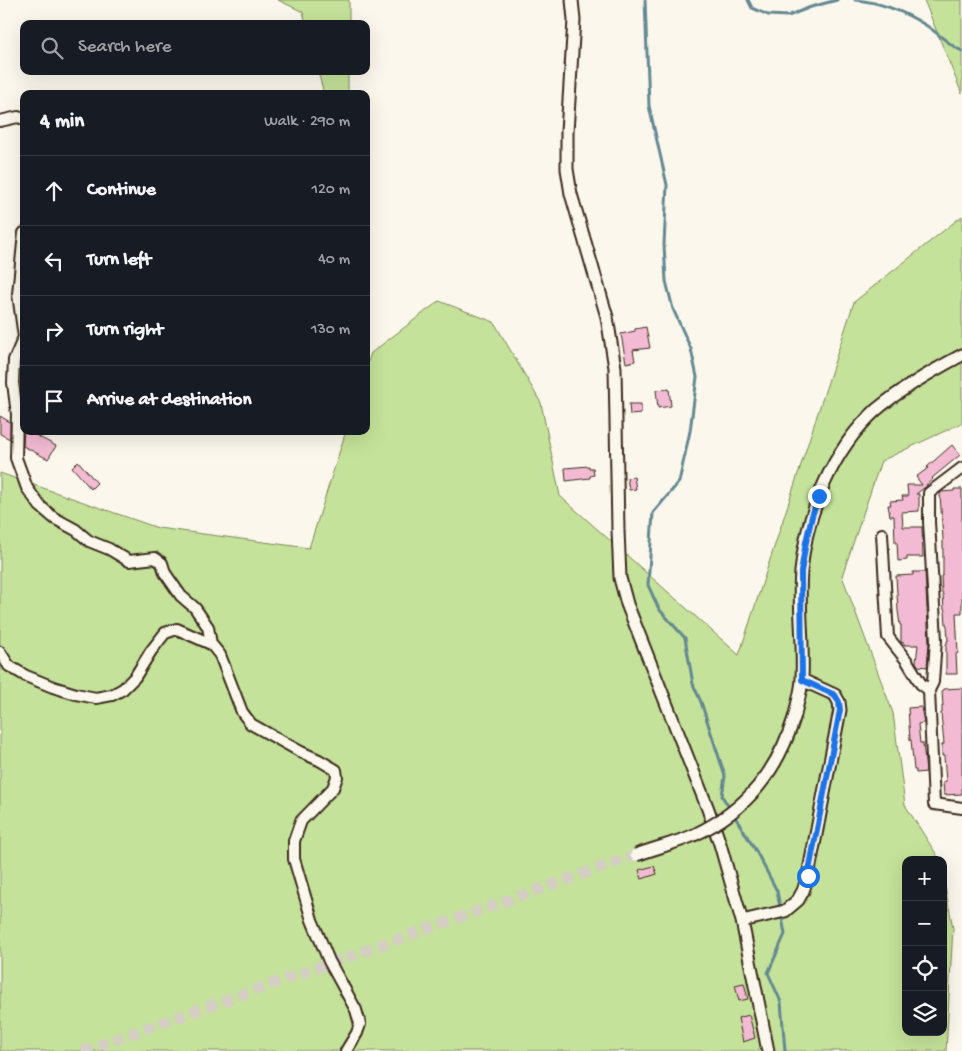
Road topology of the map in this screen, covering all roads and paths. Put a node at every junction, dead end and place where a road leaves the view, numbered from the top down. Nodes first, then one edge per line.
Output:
1 (572, 0) edge
2 (20, 118) edge
3 (0, 120) edge
4 (20, 274) edge
5 (20, 308) edge
6 (20, 346) edge
7 (962, 354) edge
8 (962, 468) edge
9 (882, 534) dead end
10 (211, 644) junction
11 (0, 652) edge
12 (802, 680) junction
13 (929, 690) junction
14 (962, 808) edge
15 (636, 855) tunnel mouth
16 (742, 921) junction
17 (346, 1051) edge
18 (768, 1051) edge

1 - 16 street
2 - 3 street
4 - 5 street
6 - 10 street
7 - 12 street
8 - 13 street
9 - 13 street
10 - 11 street
10 - 17 street
12 - 15 street, bridge
12 - 16 street
13 - 14 street
16 - 18 street

